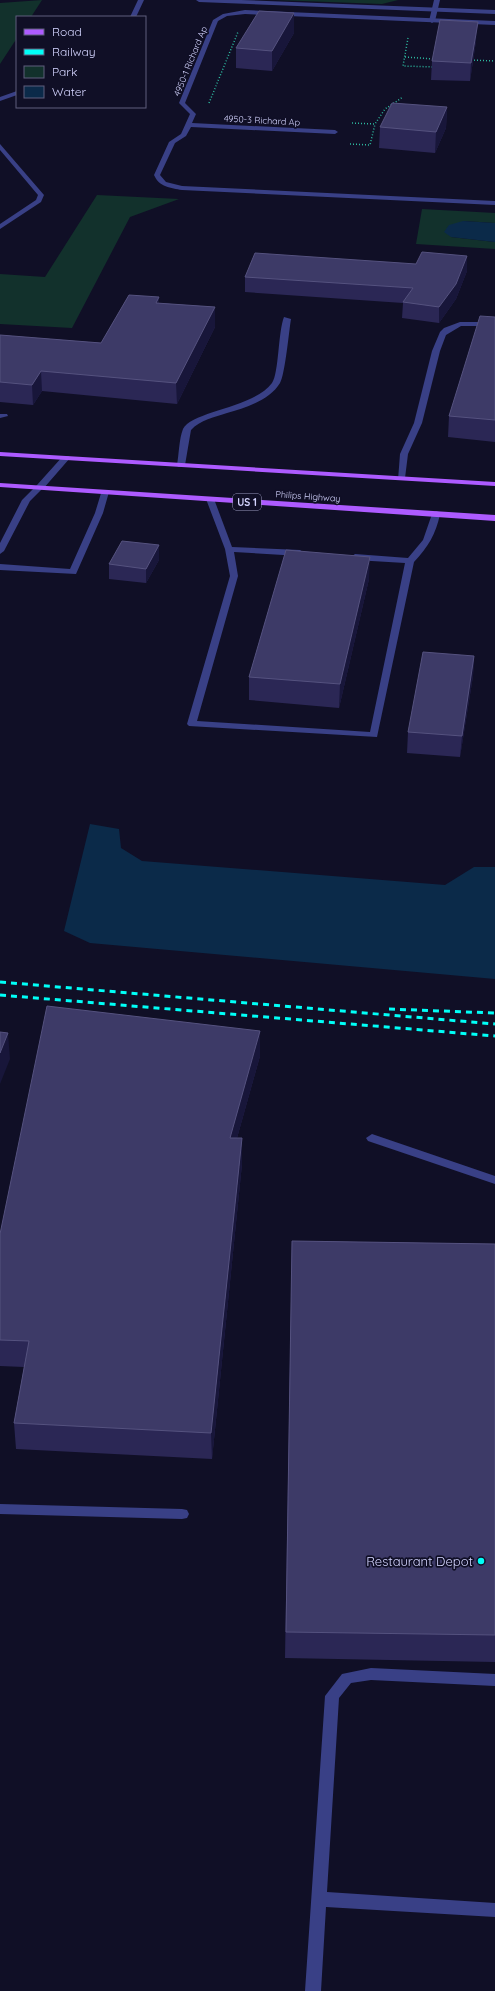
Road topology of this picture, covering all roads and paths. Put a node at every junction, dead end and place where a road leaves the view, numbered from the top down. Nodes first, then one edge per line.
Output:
1 (142, 0) edge
2 (199, 0) edge
3 (437, 0) edge
4 (434, 10) junction
5 (245, 12) junction
6 (495, 12) edge
7 (134, 16) edge
8 (432, 21) junction
9 (495, 23) edge
10 (408, 36) dead end
11 (405, 57) junction
12 (435, 59) edge
13 (465, 60) edge
14 (495, 61) edge
15 (442, 68) edge
16 (16, 93) edge
17 (403, 97) dead end
18 (0, 99) edge
19 (207, 108) dead end
20 (351, 122) dead end
21 (375, 124) junction
22 (189, 125) junction
23 (335, 132) dead end
24 (346, 143) dead end
25 (0, 146) edge
26 (495, 203) edge
27 (0, 226) edge
28 (287, 319) dead end
29 (495, 324) edge
30 (0, 454) edge
31 (66, 458) junction
32 (182, 465) junction
33 (400, 478) junction
34 (495, 484) edge
35 (0, 485) edge
36 (40, 487) junction
37 (105, 492) junction
38 (210, 499) junction
39 (436, 514) junction
40 (495, 518) edge
41 (229, 548) junction
42 (0, 551) edge
43 (308, 554) edge
44 (347, 557) edge
45 (410, 561) junction
46 (0, 567) edge
47 (372, 1138) dead end
48 (495, 1180) edge
49 (0, 1509) edge
50 (182, 1514) dead end
51 (495, 1680) edge
52 (319, 1899) junction
53 (495, 1910) edge
54 (313, 1991) edge

1 - 7 street
2 - 4 street
3 - 4 street
4 - 6 street
4 - 8 street
5 - 8 street, 4950-1 Richard Ap
5 - 19 path
5 - 22 street, 4950-1 Richard Ap
8 - 9 street, 4950-1 Richard Ap
10 - 11 path
11 - 12 path
11 - 15 path
13 - 14 path
16 - 18 street
17 - 21 path
20 - 21 path
21 - 24 path
22 - 23 street, 4950-3 Richard Ap
22 - 26 street
25 - 27 street
28 - 32 street
29 - 33 street
30 - 31 main road
31 - 32 main road
31 - 36 street
32 - 33 main road
33 - 34 main road
35 - 36 main road, Philips Highway / US 1
36 - 37 main road, Philips Highway / US 1
36 - 42 street
37 - 38 main road, Philips Highway / US 1
37 - 46 street
38 - 39 main road, Philips Highway / US 1
38 - 41 street
39 - 40 main road, Philips Highway / US 1
39 - 45 street
41 - 43 street
41 - 45 street
44 - 45 street
47 - 48 street
49 - 50 street
51 - 52 street
52 - 53 street
52 - 54 street

